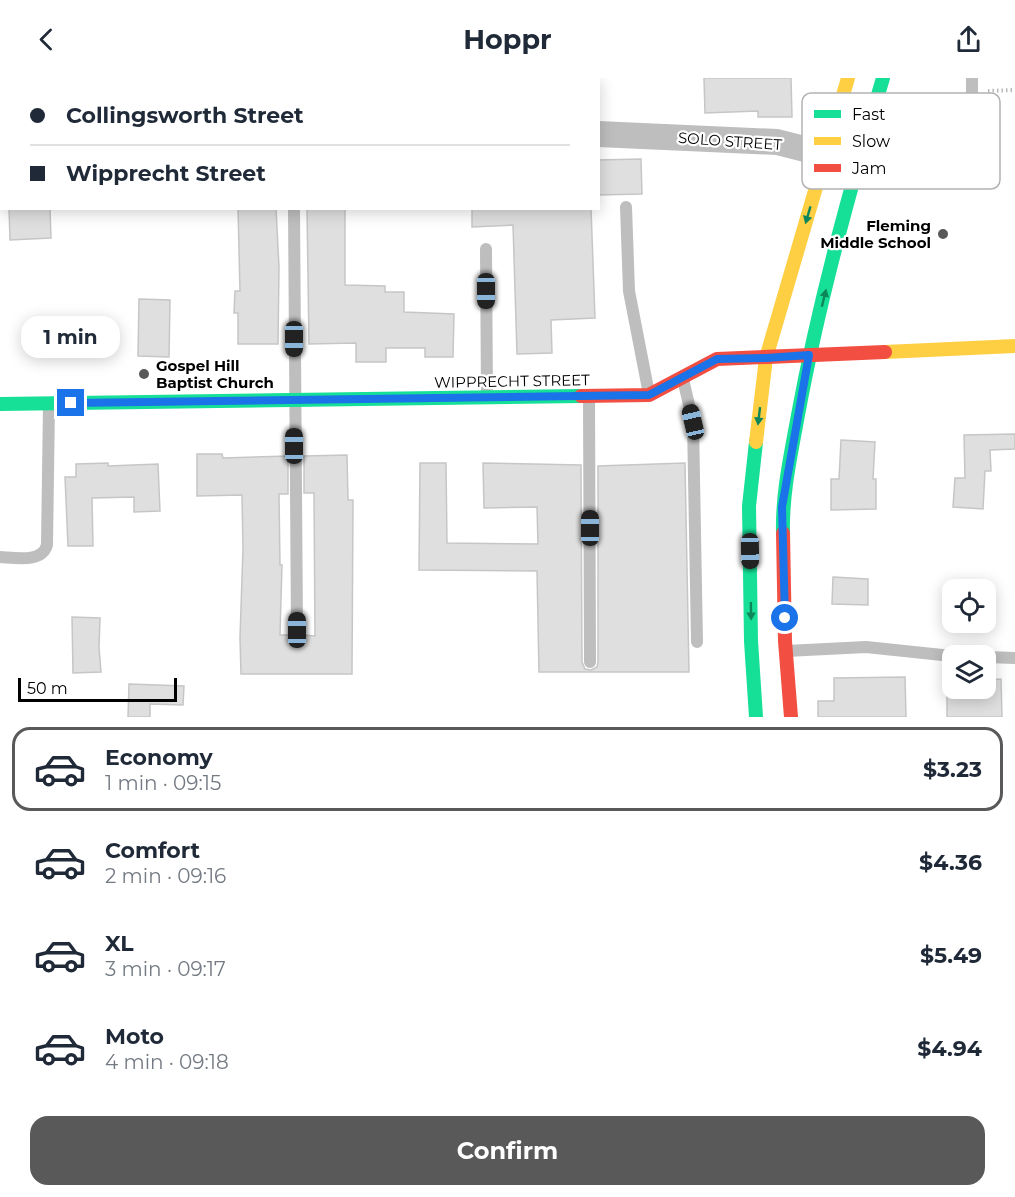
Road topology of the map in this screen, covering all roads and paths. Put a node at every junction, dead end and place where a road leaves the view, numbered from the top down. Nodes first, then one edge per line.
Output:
1 (848, 78) edge
2 (883, 78) edge
3 (972, 84) edge
4 (1015, 90) edge
5 (844, 93) edge
6 (879, 93) edge
7 (600, 134) edge
8 (802, 148) edge
9 (815, 189) edge
10 (851, 189) edge
11 (626, 207) dead end
12 (294, 210) edge
13 (486, 249) dead end
14 (1015, 346) edge
15 (809, 355) junction
16 (766, 358) junction
17 (682, 378) junction
18 (649, 395) junction
19 (589, 396) junction
20 (487, 398) junction
21 (294, 400) junction
22 (49, 403) junction
23 (0, 404) edge
24 (0, 557) edge
25 (297, 630) dead end
26 (697, 642) dead end
27 (769, 652) junction
28 (942, 656) edge
29 (996, 657) edge
30 (1015, 658) edge
31 (590, 662) dead end
32 (756, 717) edge
33 (791, 717) edge

1 - 5 main road
2 - 6 main road
3 - 4 path
7 - 8 street, SOLO STREET
9 -> 16 main road
15 -> 10 main road
11 - 18 lane
12 - 21 lane
13 - 20 lane
14 - 15 main road, WIPPRECHT STREET
15 - 16 main road, WIPPRECHT STREET
15 - 27 main road
16 - 17 main road, WIPPRECHT STREET
16 -> 27 main road
17 - 18 main road, WIPPRECHT STREET
17 - 26 lane
18 - 19 main road, WIPPRECHT STREET
19 - 20 main road, WIPPRECHT STREET
19 - 31 lane
20 - 21 main road, WIPPRECHT STREET
21 - 22 main road, WIPPRECHT STREET
21 - 25 lane
22 - 23 main road, WIPPRECHT STREET
22 - 24 lane
27 - 28 lane
27 - 32 main road
27 - 33 main road
29 - 30 lane

